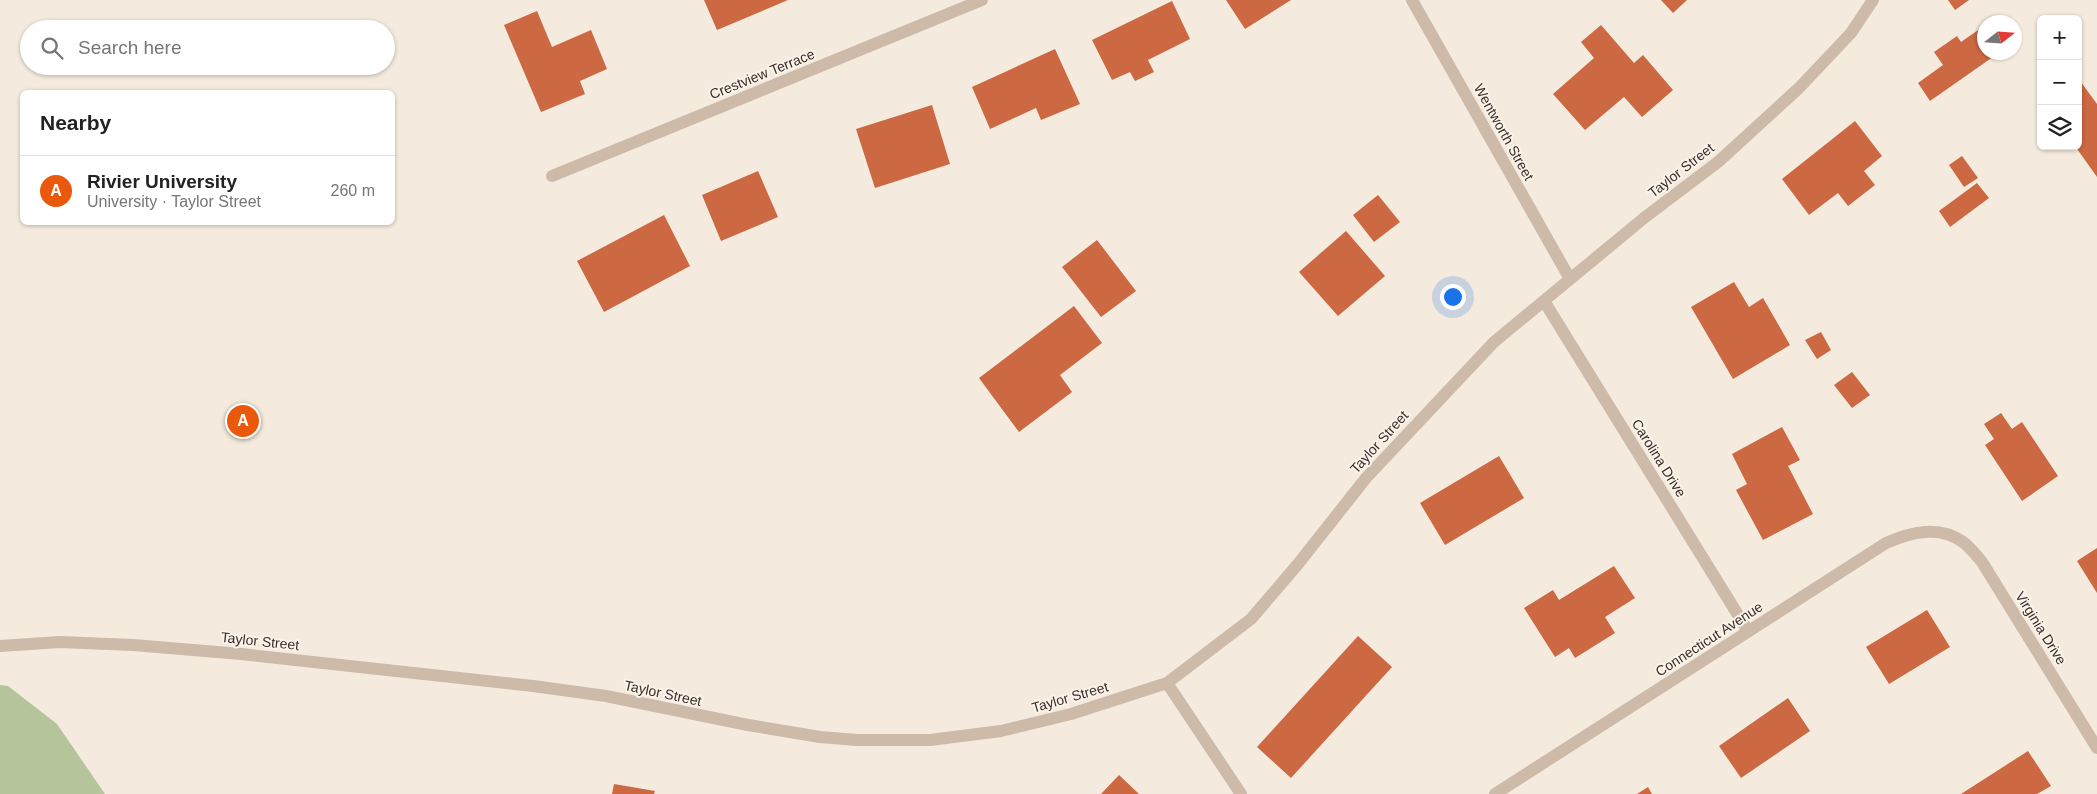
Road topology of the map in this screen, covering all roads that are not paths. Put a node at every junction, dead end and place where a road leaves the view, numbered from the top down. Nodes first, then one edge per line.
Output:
1 (982, 0) edge
2 (1412, 0) edge
3 (1873, 0) edge
4 (552, 176) dead end
5 (1570, 279) junction
6 (1544, 300) junction
7 (1948, 533) joint
8 (1748, 631) junction
9 (0, 646) edge
10 (1167, 683) junction
11 (2097, 748) edge
12 (1241, 794) edge
13 (1495, 794) edge

1 - 4 street, Crestview Terrace
2 - 5 street, Wentworth Street
3 - 5 street, Taylor Street
5 - 6 street, Taylor Street
6 - 8 street, Carolina Drive
6 - 10 street, Taylor Street
7 - 8 street, Connecticut Avenue
7 - 11 street, Virginia Drive
8 - 13 street, Connecticut Avenue
9 - 10 street, Taylor Street
10 - 12 street

